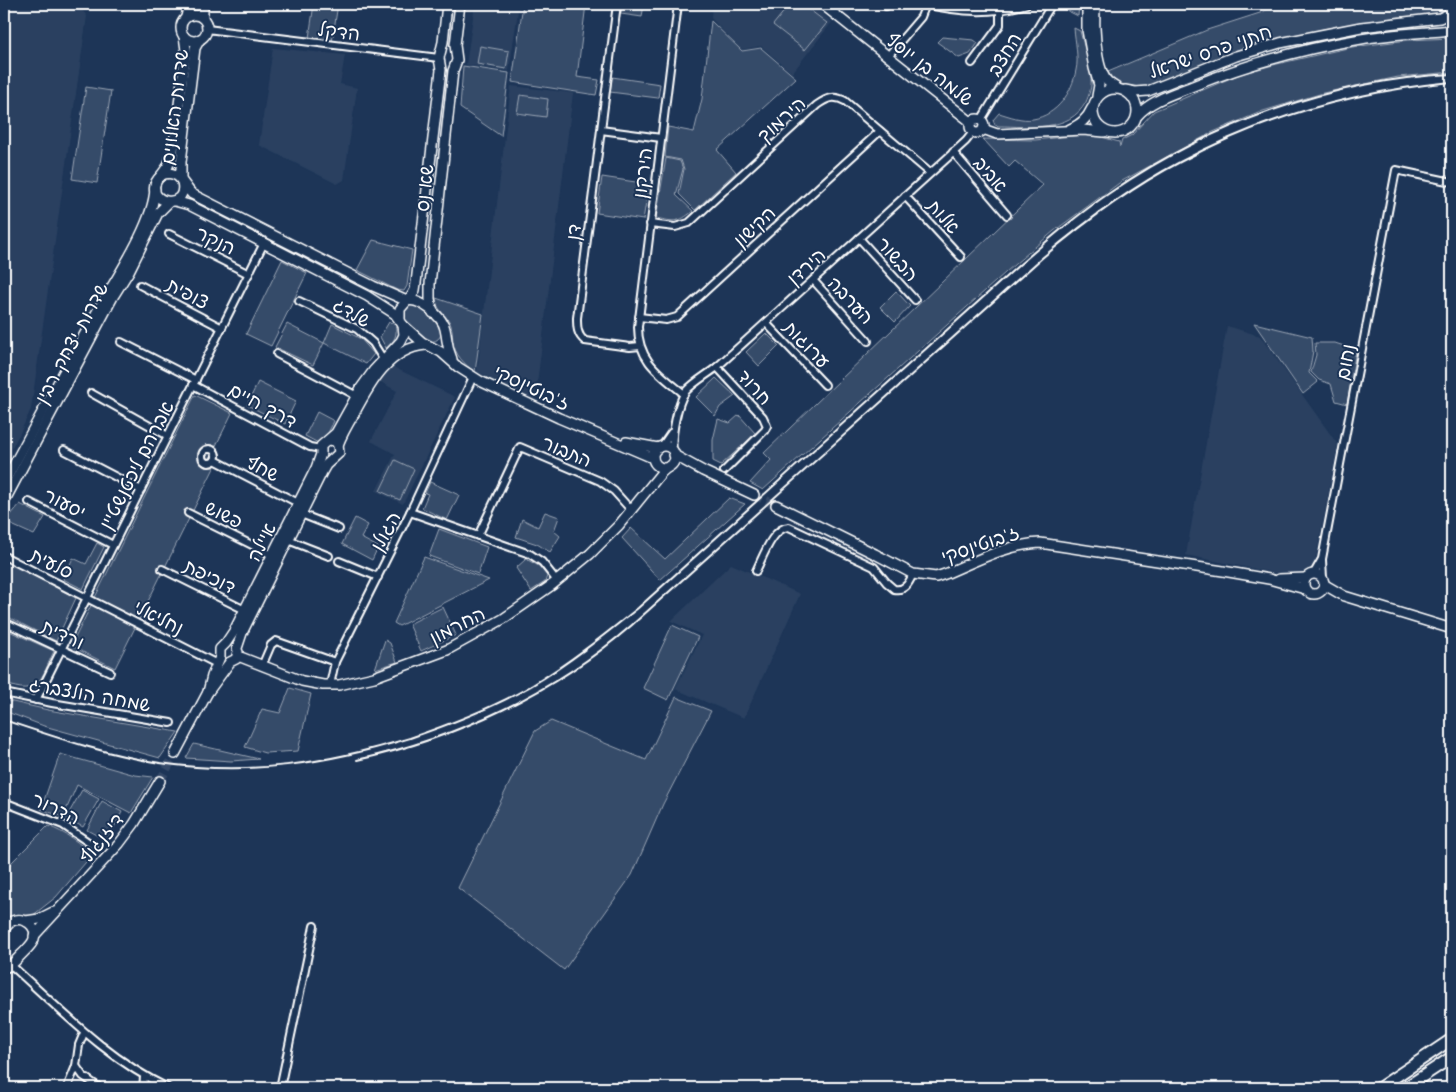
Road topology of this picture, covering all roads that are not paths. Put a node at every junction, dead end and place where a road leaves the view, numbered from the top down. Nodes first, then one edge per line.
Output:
1 (189, 4) edge
2 (203, 4) edge
3 (447, 4) edge
4 (460, 4) edge
5 (617, 4) edge
6 (678, 4) edge
7 (822, 4) edge
8 (925, 4) edge
9 (1027, 4) edge
10 (1052, 4) edge
11 (1088, 4) edge
12 (1095, 4) edge
13 (1000, 11) junction
14 (1452, 12) edge
15 (186, 17) junction
16 (203, 18) junction
17 (207, 29) junction
18 (1452, 30) edge
19 (184, 36) junction
20 (200, 39) junction
21 (455, 51) junction
22 (440, 57) junction
23 (887, 57) junction
24 (972, 62) dead end
25 (454, 65) junction
26 (1121, 89) junction
27 (1097, 96) junction
28 (1092, 108) junction
29 (1137, 116) junction
30 (971, 122) junction
31 (982, 125) junction
32 (601, 130) junction
33 (880, 131) junction
34 (973, 132) junction
35 (1055, 132) junction
36 (1108, 132) junction
37 (661, 138) junction
38 (953, 152) junction
39 (930, 173) junction
40 (182, 181) junction
41 (1452, 182) edge
42 (156, 183) junction
43 (905, 196) junction
44 (172, 201) junction
45 (1007, 215) dead end
46 (650, 224) junction
47 (169, 234) dead end
48 (859, 238) junction
49 (264, 243) junction
50 (961, 257) dead end
51 (249, 274) junction
52 (813, 280) junction
53 (140, 286) dead end
54 (409, 300) junction
55 (915, 300) dead end
56 (299, 301) dead end
57 (433, 313) junction
58 (639, 317) junction
59 (401, 323) junction
60 (766, 323) junction
61 (222, 328) junction
62 (446, 334) junction
63 (868, 341) dead end
64 (121, 342) dead end
65 (428, 346) junction
66 (640, 346) junction
67 (277, 354) dead end
68 (383, 359) junction
69 (458, 367) junction
70 (717, 368) junction
71 (473, 377) junction
72 (194, 382) junction
73 (825, 385) dead end
74 (91, 393) dead end
75 (684, 394) junction
76 (357, 396) junction
77 (673, 430) junction
78 (594, 434) junction
79 (168, 436) junction
80 (330, 440) junction
81 (338, 444) junction
82 (660, 447) junction
83 (64, 450) dead end
84 (321, 452) junction
85 (674, 453) junction
86 (214, 460) dead end
87 (332, 460) junction
88 (654, 460) junction
89 (669, 466) junction
90 (703, 471) junction
91 (724, 471) dead end
92 (4, 483) edge
93 (648, 489) junction
94 (140, 490) junction
95 (754, 495) tunnel mouth
96 (4, 502) edge
97 (29, 502) dead end
98 (298, 503) junction
99 (776, 505) tunnel mouth
100 (631, 510) junction
101 (410, 512) junction
102 (188, 514) dead end
103 (301, 514) junction
104 (339, 529) dead end
105 (478, 536) junction
106 (288, 540) junction
107 (113, 545) junction
108 (272, 555) junction
109 (4, 556) edge
110 (329, 556) dead end
111 (1322, 559) junction
112 (340, 561) dead end
113 (162, 569) dead end
114 (756, 571) dead end
115 (913, 574) junction
116 (1310, 576) junction
117 (378, 577) junction
118 (1268, 580) junction
119 (557, 581) junction
120 (1323, 585) junction
121 (1305, 589) junction
122 (87, 597) junction
123 (245, 610) junction
124 (4, 622) edge
125 (1452, 629) edge
126 (226, 643) junction
127 (61, 649) junction
128 (237, 652) junction
129 (219, 661) junction
130 (230, 662) junction
131 (335, 662) junction
132 (262, 666) junction
133 (110, 672) dead end
134 (330, 685) junction
135 (208, 692) junction
136 (4, 693) edge
137 (36, 700) junction
138 (171, 723) dead end
139 (176, 754) tunnel mouth
140 (160, 781) tunnel mouth
141 (4, 802) edge
142 (94, 846) dead end
143 (57, 910) junction
144 (26, 921) junction
145 (314, 926) dead end
146 (4, 930) edge
147 (34, 936) junction
148 (8, 967) edge
149 (84, 1033) junction
150 (1452, 1039) edge
151 (1452, 1057) edge
152 (76, 1066) junction
153 (144, 1077) junction
154 (67, 1088) edge
155 (100, 1088) edge
156 (143, 1088) edge
157 (168, 1088) edge
158 (280, 1088) edge
159 (1379, 1088) edge
160 (1405, 1088) edge

1 - 15 street
2 - 16 street
3 - 22 street, שא נס
4 - 21 street
5 - 32 street, דן
6 - 37 street, הירקון
7 - 23 street, שלמה בן יוסף
8 - 13 street
8 - 23 street
9 - 13 street
10 - 31 street, החצב
11 - 27 street
12 - 26 street
13 - 24 street
14 - 26 street, חתני פרס ישראל
15 - 16 street
15 - 19 street
16 - 17 street
17 - 20 street
17 - 22 street, הדקל
18 - 29 street, חתני פרס ישראל
19 - 20 street
19 - 42 street, שדרות האלונים
20 - 40 street, שדרות האלונים
21 - 22 street
21 - 25 street
22 - 25 street
22 - 54 street, שא נס
23 - 30 street, שלמה בן יוסף
25 - 57 street, שא נס
26 - 27 street
26 - 29 street
27 - 28 street
28 - 35 street
28 - 36 street
29 - 36 street
30 - 31 street
30 - 34 street
31 - 34 street
31 - 35 street
32 - 37 street
32 - 66 street, דן
33 - 39 street, הירמוך
33 - 46 street, הירמוך
33 - 58 street, הקישון
34 - 38 street, הירדן
35 - 36 street
37 - 46 street, הירקון
38 - 39 street, הירדן
38 - 45 street, אביב
39 - 43 street, הירדן
40 - 42 street
40 - 44 street
40 - 54 street
41 - 111 street, נחום
42 - 44 street
42 - 92 street, שדרות יצחק רבין
43 - 48 street, הירדן
43 - 50 street, אלות
44 - 49 street
44 - 96 street, שדרות יצחק רבין
46 - 58 street, הירקון
47 - 51 street, הנקר
48 - 52 street, הירדן
48 - 55 street, הבשור
49 - 51 street, אברהם ליכטנשטיין
49 - 59 street
51 - 61 street, אברהם ליכטנשטיין
52 - 60 street, הירדן
52 - 63 street, הערבה
53 - 61 street, צופית
54 - 57 street
54 - 59 street, שא נס
56 - 68 street, שלדג
57 - 62 street, ז'בוטינסקי
58 - 66 street, הירקון
59 - 65 street, ז'בוטינסקי
59 - 68 street
60 - 70 street, הירדן
60 - 73 street, ערוגות
61 - 72 street, אברהם ליכטנשטיין
62 - 65 street
62 - 69 street, ז'בוטינסקי
64 - 72 street, דרך חיים
65 - 69 street, ז'בוטינסקי
65 - 81 street
66 - 75 street
67 - 76 street
68 - 76 street
69 - 71 street, ז'בוטינסקי
70 - 75 street, הירדן
70 - 91 street, חרוד
71 - 78 street, ז'בוטינסקי
71 - 101 street
72 - 79 street, אברהם ליכטנשטיין
72 - 84 street, דרך חיים
74 - 79 street
75 - 77 street
76 - 80 street
77 - 82 street
77 - 85 street
78 - 82 street, ז'בוטינסקי
78 - 88 street, ז'בוטינסקי
79 - 94 street, אברהם ליכטנשטיין
80 - 81 street
80 - 84 street
81 - 87 street
82 - 85 street
82 - 88 street
83 - 94 street
84 - 87 street
84 - 98 street, איילה
85 - 89 street
85 - 90 street
86 - 98 street, שחף
87 - 103 street, איילה
88 - 89 street
88 - 93 street, החרמון
89 - 90 street
89 - 93 street, החרמון
90 - 95 street
93 - 100 street, החרמון
94 - 107 street, אברהם ליכטנשטיין
97 - 107 street, יסעור
98 - 108 street, איילה
99 - 115 street, ז'בוטינסקי
100 - 105 street, התבור
100 - 119 street, החרמון
101 - 105 street, הגולן
101 - 117 street, הגולן
102 - 108 street, פשוש
103 - 104 street
103 - 106 street, איילה
105 - 119 street, הגולן
106 - 110 street
106 - 128 street, איילה
107 - 122 street, אברהם ליכטנשטיין
108 - 123 street, איילה
109 - 122 street, סלעית
111 - 116 street, נחום
111 - 120 street, נחום
112 - 117 street
113 - 123 street, דוכיפת
114 - 115 street
115 - 118 street, ז'בוטינסקי
116 - 118 street, ז'בוטינסקי
116 - 120 street
116 - 121 street
117 - 131 street, הגולן
118 - 121 street, ז'בוטינסקי
119 - 134 street, החרמון
120 - 121 street
120 - 125 street
122 - 127 street, אברהם ליכטנשטיין
122 - 129 street, נחליאלי
123 - 126 street, איילה
124 - 127 street, ורדית
126 - 128 street
126 - 129 street
127 - 133 street, ורדית
127 - 137 street, אברהם ליכטנשטיין
128 - 130 street
128 - 132 street, החרמון
129 - 130 street
129 - 135 street
130 - 135 street
131 - 132 street
131 - 134 street, הגולן
132 - 134 street, החרמון
135 - 139 street
136 - 137 street, שמחה הולצברג
137 - 138 street, שמחה הולצברג
140 - 143 street, דיזנגוף
141 - 142 street, הדרור
143 - 144 street, דיזנגוף
143 - 147 street, דיזנגוף
144 - 146 street, דיזנגוף
144 - 147 street
145 - 158 street
147 - 148 street, דיזנגוף
148 - 149 street
149 - 152 street
149 - 153 street
150 - 159 main road
151 - 160 main road
152 - 154 street
152 - 155 street
153 - 156 street
153 - 157 street

